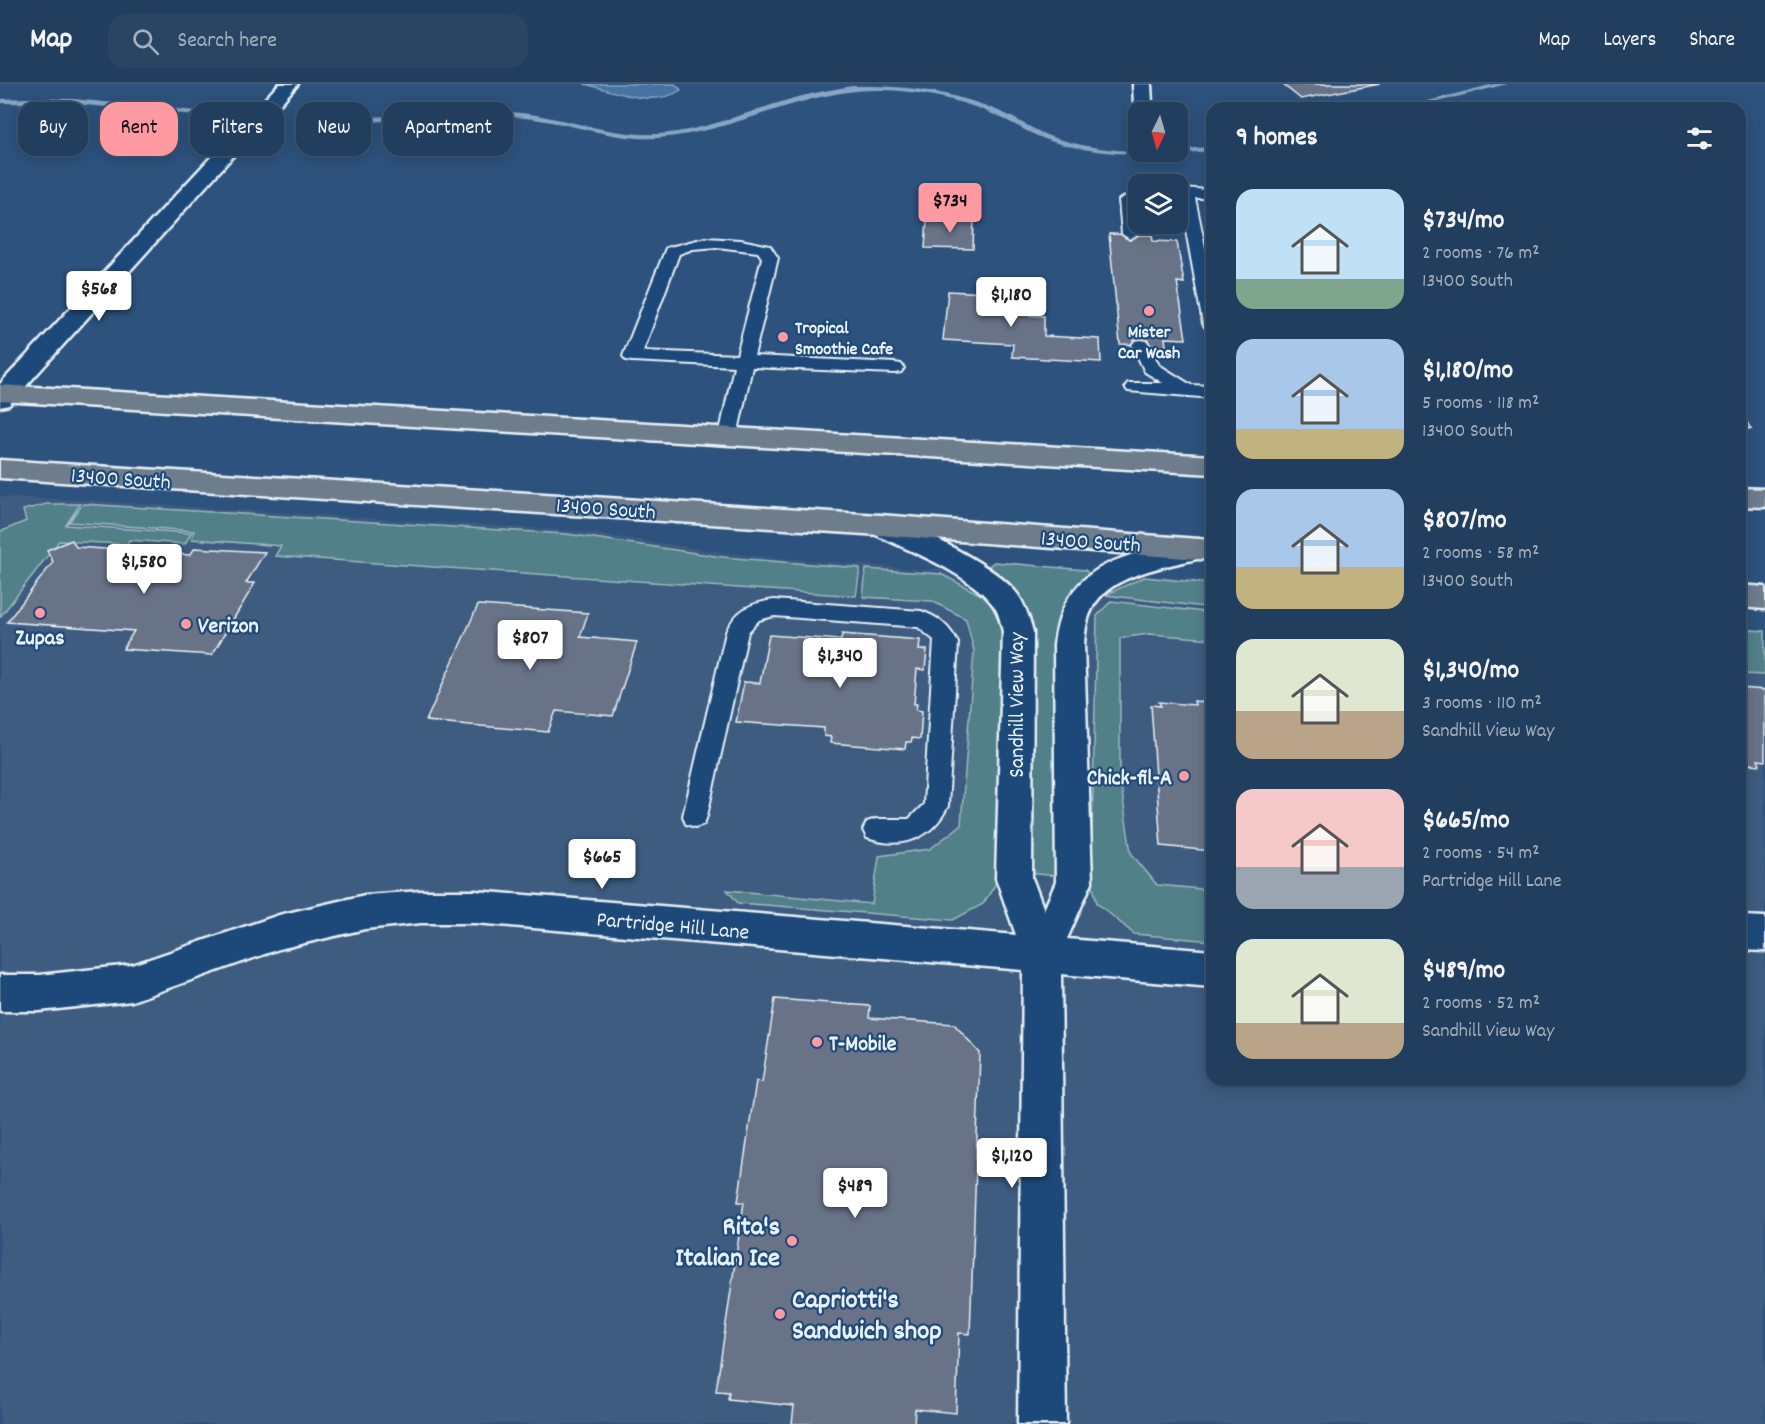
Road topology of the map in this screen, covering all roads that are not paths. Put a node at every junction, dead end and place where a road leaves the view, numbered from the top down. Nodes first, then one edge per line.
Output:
1 (289, 84) edge
2 (1142, 84) edge
3 (1143, 102) edge
4 (1188, 192) edge
5 (1206, 194) edge
6 (1188, 215) edge
7 (1206, 292) edge
8 (1142, 345) dead end
9 (745, 362) junction
10 (895, 368) dead end
11 (1134, 387) dead end
12 (1187, 390) junction
13 (1206, 392) edge
14 (2, 396) edge
15 (728, 436) junction
16 (1206, 465) edge
17 (0, 469) edge
18 (1746, 497) edge
19 (1765, 498) edge
20 (880, 525) junction
21 (1205, 549) edge
22 (1746, 596) edge
23 (1765, 598) edge
24 (695, 816) dead end
25 (876, 830) dead end
26 (1746, 933) edge
27 (1765, 934) edge
28 (1042, 955) junction
29 (1206, 969) edge
30 (0, 993) edge
31 (1042, 1424) edge

1 - 14 street
2 - 3 street
4 - 5 lane
6 - 7 lane
8 - 12 lane
9 - 9 lane
9 - 10 lane
9 - 15 lane
11 - 12 lane
12 - 13 lane
14 - 15 main road
15 - 16 main road
17 - 20 main road, 13400 South
18 - 19 main road
20 - 21 main road, 13400 South
20 - 28 street, Sandhill View Way
21 - 28 street, Sandhill View Way
22 - 23 main road
24 - 25 lane
26 - 27 street
28 - 29 street, Partridge Hill Lane
28 - 30 street, Partridge Hill Lane
28 - 31 street, Sandhill View Way

